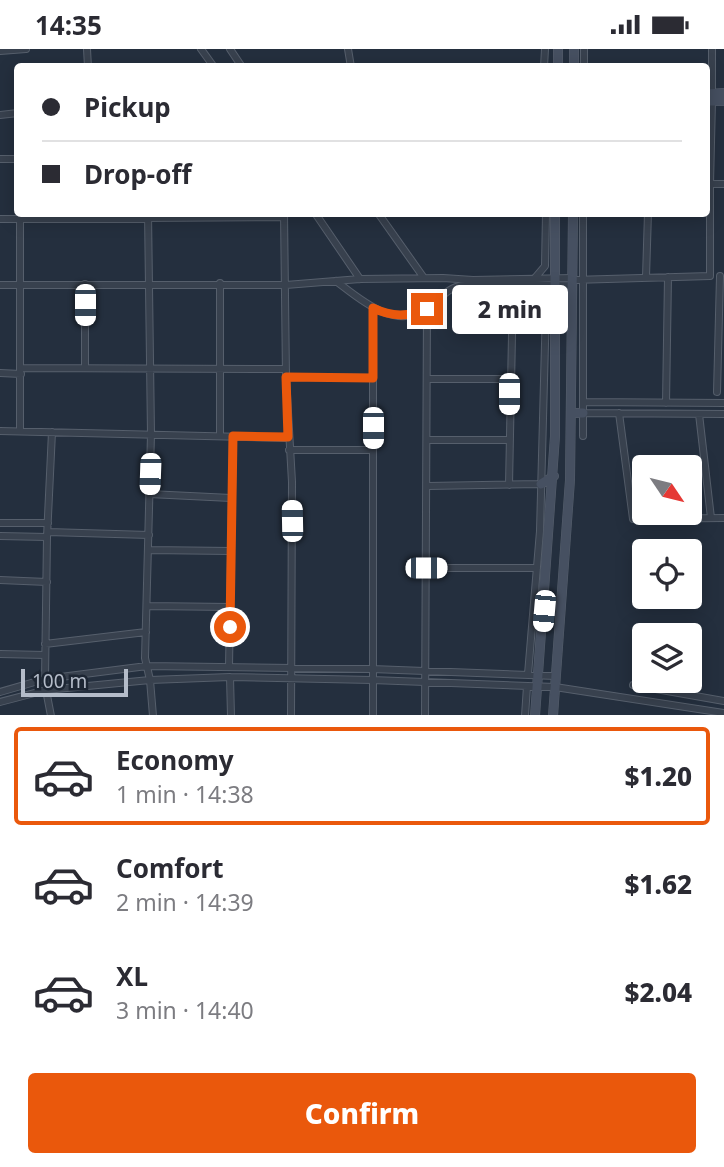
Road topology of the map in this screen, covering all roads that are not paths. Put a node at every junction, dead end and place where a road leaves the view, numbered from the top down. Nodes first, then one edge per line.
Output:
1 (26, 49) edge
2 (712, 49) edge
3 (0, 51) edge
4 (724, 93) edge
5 (710, 97) edge
6 (724, 101) edge
7 (20, 217) edge
8 (148, 217) edge
9 (285, 217) edge
10 (318, 217) edge
11 (381, 217) edge
12 (545, 217) edge
13 (555, 217) edge
14 (573, 217) edge
15 (583, 217) edge
16 (648, 217) edge
17 (709, 217) edge
18 (710, 276) junction
19 (722, 276) edge
20 (646, 277) junction
21 (668, 277) junction
22 (424, 278) junction
23 (360, 279) junction
24 (336, 281) junction
25 (576, 281) junction
26 (534, 282) junction
27 (554, 282) junction
28 (220, 283) junction
29 (85, 284) junction
30 (150, 284) junction
31 (0, 285) edge
32 (19, 285) junction
33 (286, 285) junction
34 (513, 285) junction
35 (373, 308) junction
36 (427, 309) junction
37 (85, 368) junction
38 (149, 368) junction
39 (221, 368) junction
40 (286, 369) junction
41 (21, 371) junction
42 (0, 373) edge
43 (286, 377) junction
44 (373, 378) junction
45 (428, 379) junction
46 (509, 379) junction
47 (717, 392) dead end
48 (583, 402) junction
49 (666, 403) junction
50 (724, 403) edge
51 (572, 413) junction
52 (583, 413) junction
53 (619, 413) junction
54 (699, 414) junction
55 (724, 414) edge
56 (0, 431) edge
57 (20, 431) junction
58 (52, 432) junction
59 (151, 434) junction
60 (220, 435) junction
61 (233, 436) junction
62 (583, 436) dead end
63 (288, 437) junction
64 (428, 440) junction
65 (509, 440) junction
66 (289, 450) junction
67 (373, 450) junction
68 (554, 476) junction
69 (541, 484) junction
70 (509, 485) junction
71 (428, 486) junction
72 (149, 494) junction
73 (231, 498) junction
74 (711, 518) junction
75 (724, 519) edge
76 (0, 523) edge
77 (48, 523) junction
78 (48, 535) junction
79 (149, 535) junction
80 (0, 536) edge
81 (148, 550) junction
82 (231, 551) junction
83 (426, 568) junction
84 (537, 568) junction
85 (0, 580) edge
86 (47, 582) junction
87 (147, 606) junction
88 (230, 607) junction
89 (146, 632) junction
90 (531, 634) junction
91 (541, 643) junction
92 (45, 644) junction
93 (0, 654) edge
94 (45, 655) junction
95 (146, 666) junction
96 (229, 667) junction
97 (291, 668) junction
98 (372, 669) junction
99 (426, 670) junction
100 (533, 675) junction
101 (556, 676) junction
102 (230, 677) junction
103 (46, 679) junction
104 (292, 679) junction
105 (150, 680) junction
106 (372, 680) junction
107 (426, 681) junction
108 (532, 686) junction
109 (555, 687) junction
110 (46, 691) junction
111 (0, 692) edge
112 (678, 693) edge
113 (711, 699) junction
114 (724, 701) edge
115 (0, 702) edge
116 (710, 711) junction
117 (724, 713) edge
118 (51, 715) edge
119 (153, 715) edge
120 (231, 715) edge
121 (291, 715) edge
122 (373, 715) edge
123 (425, 715) edge
124 (525, 715) edge
125 (535, 715) edge
126 (552, 715) edge

1 - 3 street
2 - 5 street
4 - 5 main road
5 - 6 main road
7 - 32 street
8 - 30 street
9 - 33 street
10 - 23 street
11 - 22 street
12 - 26 street
13 - 27 main road
14 - 25 main road
15 - 25 street
16 - 20 street
17 - 18 street
18 - 19 street
18 - 21 street
19 - 47 street
20 - 21 street
20 - 25 street
21 - 49 street
22 - 23 street
22 - 26 street
23 - 24 street
24 - 33 street
24 - 35 street
25 - 27 street
25 - 48 street
25 - 51 main road
26 - 27 street
26 - 34 street
26 - 69 street
27 - 68 main road
28 - 30 street
28 - 33 street
28 - 39 street
29 - 30 street
29 - 32 street
29 - 37 street
30 - 38 street
31 - 32 street
32 - 41 street
33 - 40 street
34 - 36 street
34 - 46 street
35 - 36 street
35 - 44 street
36 - 45 street
37 - 38 street
37 - 41 street
38 - 39 street
38 - 59 street
39 - 40 street
39 - 60 street
40 - 43 street
41 - 42 street
41 - 57 street
43 - 44 street
43 - 63 street
44 - 67 street
45 - 46 street
45 - 64 street
46 - 65 street
48 - 49 street
48 - 52 street
49 - 50 street
51 - 52 main road
51 - 101 main road
52 - 53 street
52 - 62 street
53 - 54 street
53 - 74 street
54 - 55 street
54 - 74 street
56 - 57 street
57 - 58 street
58 - 59 street
58 - 77 street
59 - 60 street
59 - 72 street
60 - 61 street
61 - 63 street
61 - 73 street
63 - 66 street
64 - 65 street
64 - 71 street
65 - 70 street
66 - 67 street
66 - 97 street
67 - 98 street
68 - 69 main road
68 - 91 main road
69 - 70 street
69 - 84 street
70 - 71 street
71 - 83 street
72 - 73 street
72 - 79 street
73 - 82 street
74 - 75 street
76 - 77 street
77 - 78 street
78 - 79 street
78 - 80 street
78 - 86 street
79 - 81 street
81 - 82 street
81 - 87 street
82 - 88 street
83 - 84 street
83 - 99 street
84 - 90 street
85 - 86 street
86 - 92 street
87 - 88 street
87 - 89 street
88 - 96 street
89 - 92 street
89 - 95 street
90 - 91 main road
90 - 100 street
91 - 100 main road
92 - 94 street
93 - 94 street
94 - 103 street
95 - 96 street
95 - 103 street
95 - 105 street
96 - 97 street
97 - 98 street
97 - 104 street
98 - 99 street
98 - 106 street
99 - 100 street
99 - 107 street
100 - 101 street
100 - 108 main road
101 - 109 main road
102 - 104 street
102 - 105 street
102 - 120 street
103 - 111 street
104 - 106 street
104 - 121 street
105 - 110 street
105 - 119 street
106 - 107 street
106 - 122 street
107 - 108 street
107 - 123 street
108 - 109 street
108 - 124 street
108 - 125 main road
109 - 116 street
109 - 126 main road
110 - 115 street
110 - 118 street
112 - 113 street
113 - 114 street
113 - 116 street
116 - 117 street

